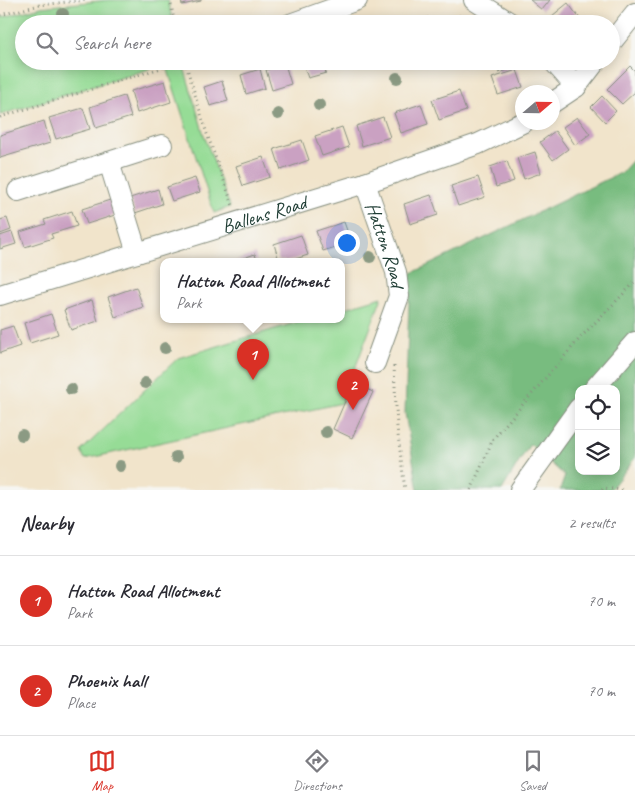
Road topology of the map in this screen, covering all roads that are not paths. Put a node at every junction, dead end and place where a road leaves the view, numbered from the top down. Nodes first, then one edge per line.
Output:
1 (356, 0) edge
2 (474, 0) edge
3 (635, 13) edge
4 (315, 15) edge
5 (498, 15) edge
6 (620, 32) edge
7 (561, 70) edge
8 (589, 70) edge
9 (576, 87) junction
10 (560, 98) edge
11 (515, 126) edge
12 (162, 145) dead end
13 (109, 162) junction
14 (365, 183) junction
15 (18, 191) dead end
16 (136, 253) junction
17 (0, 295) edge
18 (635, 342) edge
19 (384, 362) road end
20 (597, 385) edge
21 (575, 414) edge
22 (520, 490) edge

1 - 4 street
2 - 5 street
3 - 6 street
7 - 9 street
8 - 9 street
9 - 10 street
11 - 14 street, Ballens Road
12 - 13 street
13 - 15 street
13 - 16 street
14 - 16 street, Ballens Road
14 - 19 street, Hatton Road
16 - 17 street, Ballens Road
18 - 20 street
21 - 22 street

